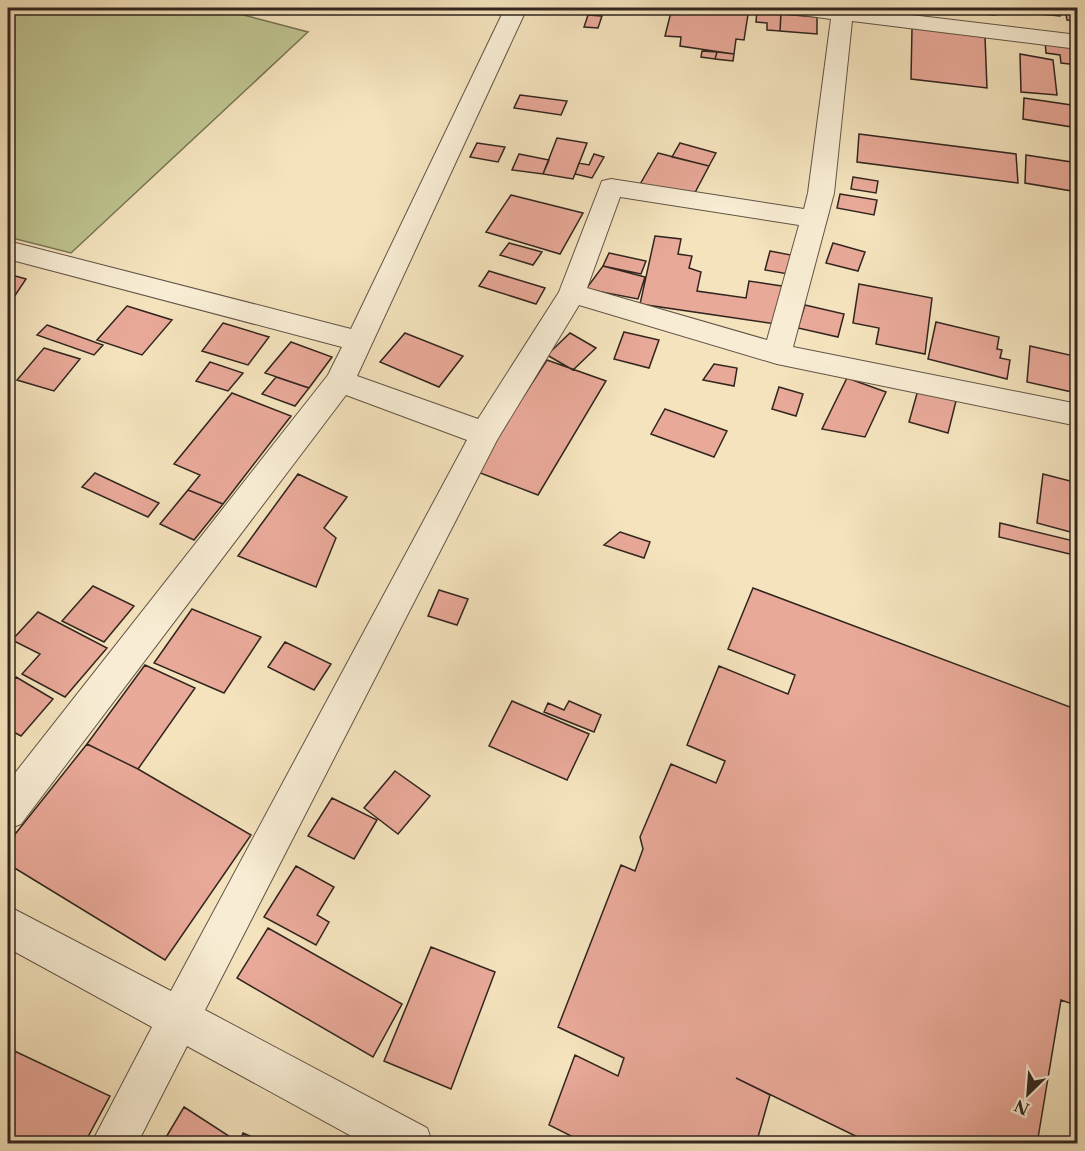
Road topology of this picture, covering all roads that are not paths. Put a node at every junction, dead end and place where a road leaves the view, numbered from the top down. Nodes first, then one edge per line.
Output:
1 (516, 8) edge
2 (796, 8) edge
3 (843, 10) edge
4 (1077, 42) edge
5 (814, 219) junction
6 (8, 250) edge
7 (572, 293) junction
8 (358, 341) junction
9 (777, 354) junction
10 (340, 381) junction
11 (1077, 415) edge
12 (485, 434) junction
13 (8, 811) edge
14 (8, 926) edge
15 (180, 1018) junction
16 (113, 1143) edge
17 (411, 1143) edge

1 - 8 street
2 - 3 street
3 - 4 street
3 - 5 street
5 - 7 street
5 - 9 street
6 - 8 street
7 - 9 street
7 - 12 street
8 - 10 street
9 - 11 street
10 - 12 street
10 - 13 street
12 - 15 street
14 - 15 street
15 - 16 street
15 - 17 street

